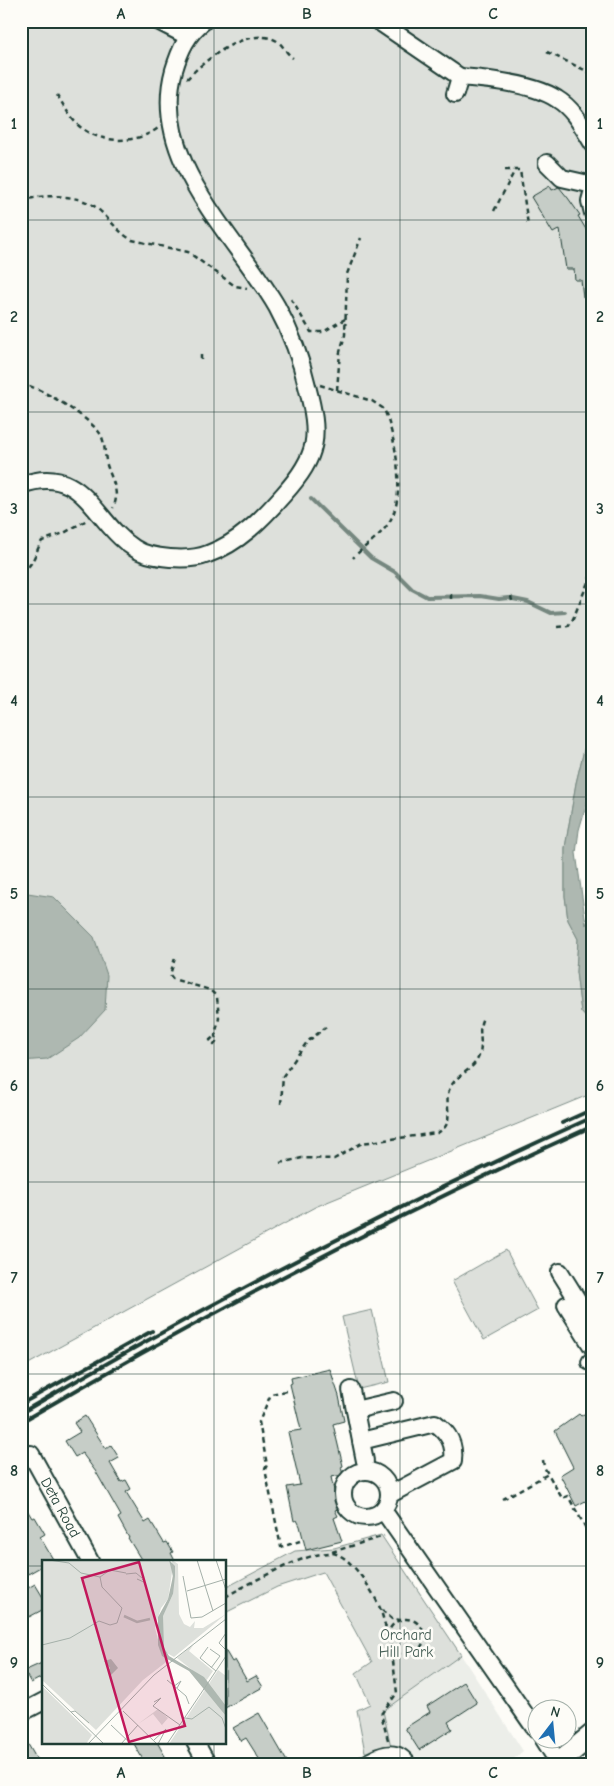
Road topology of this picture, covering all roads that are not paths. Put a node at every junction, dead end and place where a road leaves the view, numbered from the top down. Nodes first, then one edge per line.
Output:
1 (158, 21) edge
2 (204, 21) edge
3 (378, 21) edge
4 (187, 36) junction
5 (460, 77) junction
6 (455, 94) dead end
7 (593, 144) edge
8 (547, 163) dead end
9 (593, 185) edge
10 (593, 190) edge
11 (593, 213) edge
12 (21, 485) edge
13 (560, 1272) dead end
14 (566, 1306) dead end
15 (593, 1326) edge
16 (592, 1357) edge
17 (351, 1390) dead end
18 (394, 1401) dead end
19 (355, 1410) junction
20 (361, 1441) junction
21 (31, 1454) dead end
22 (365, 1461) dead end
23 (89, 1560) edge
24 (42, 1702) edge
25 (21, 1713) edge
26 (526, 1716) edge
27 (593, 1734) edge
28 (196, 1744) edge
29 (548, 1748) edge
30 (557, 1764) edge
31 (208, 1765) edge
32 (364, 1765) edge
33 (408, 1765) edge

1 - 4 street
2 - 4 street
3 - 5 street
4 - 12 street
5 - 6 street
5 - 7 street
8 - 9 street
10 - 11 street
13 - 15 street
14 - 16 street
17 - 19 street
18 - 19 street
19 - 20 street
20 - 22 street
20 - 26 street
21 - 23 street, Deta Road
24 - 25 street
27 - 30 main road
28 - 31 street
29 - 30 street
32 - 33 street

